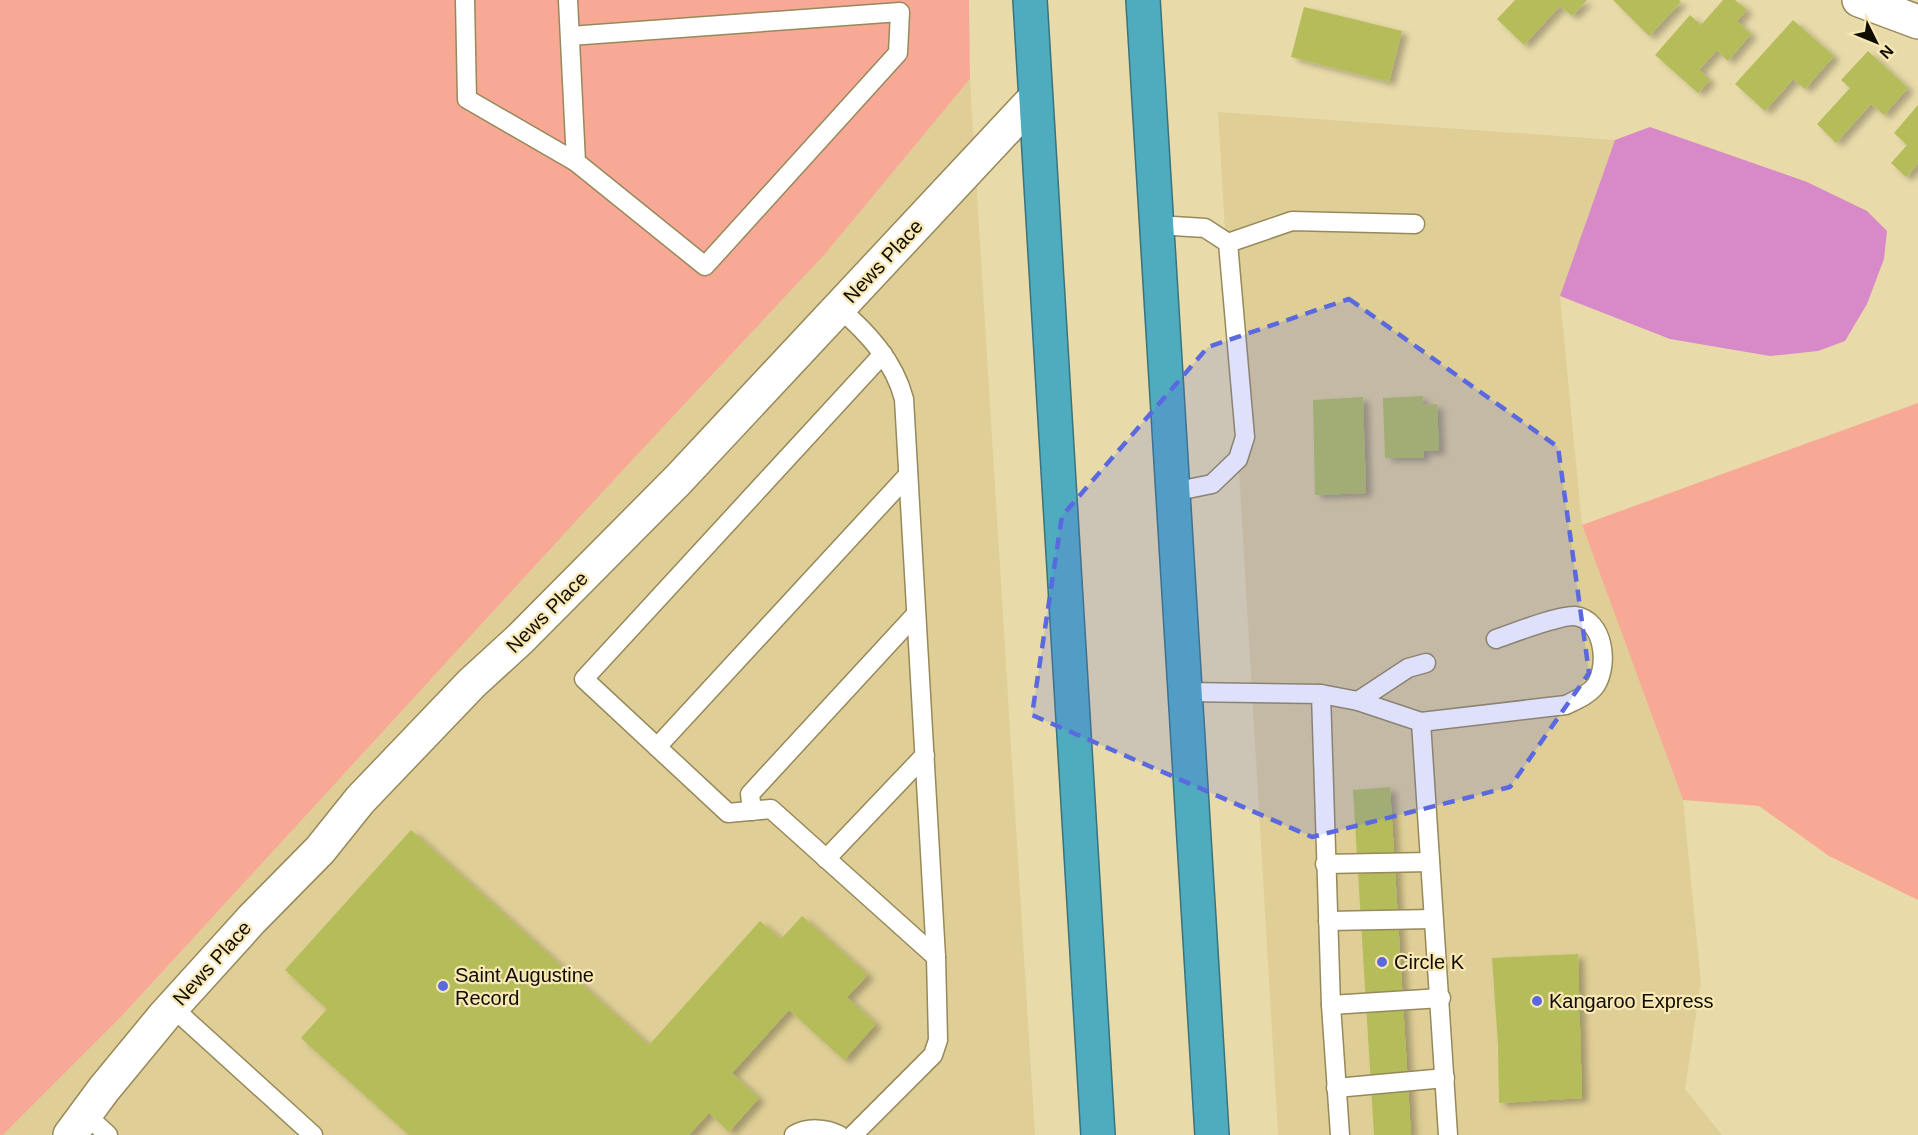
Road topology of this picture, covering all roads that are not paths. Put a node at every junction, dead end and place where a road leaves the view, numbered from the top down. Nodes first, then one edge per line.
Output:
1 (465, 0) edge
2 (568, 0) edge
3 (1030, 0) edge
4 (1143, 0) edge
5 (1859, 0) edge
6 (1918, 22) edge
7 (570, 36) junction
8 (1035, 98) junction
9 (576, 162) junction
10 (1415, 224) dead end
11 (1157, 225) junction
12 (1228, 243) junction
13 (839, 308) junction
14 (883, 354) junction
15 (908, 475) junction
16 (1173, 492) junction
17 (916, 614) junction
18 (1496, 639) dead end
19 (1426, 663) dead end
20 (1185, 692) junction
21 (1321, 694) junction
22 (1358, 701) junction
23 (1421, 722) junction
24 (657, 747) junction
25 (924, 755) junction
26 (752, 811) junction
27 (826, 859) junction
28 (1430, 862) junction
29 (1325, 864) junction
30 (1433, 919) junction
31 (1328, 921) junction
32 (936, 957) junction
33 (1441, 998) junction
34 (1331, 1005) junction
35 (172, 1008) junction
36 (1445, 1078) junction
37 (1336, 1088) junction
38 (88, 1128) edge
39 (313, 1135) edge
40 (794, 1135) edge
41 (839, 1135) edge
42 (853, 1135) edge
43 (1098, 1135) edge
44 (1212, 1135) edge
45 (1340, 1135) edge
46 (1448, 1135) edge

1 - 9 lane
2 - 7 lane
3 - 8 highway
4 - 11 highway
5 - 6 street
7 - 9 lane
7 - 9 lane
8 - 13 street, News Place
8 - 43 highway
10 - 12 lane
11 - 12 lane
11 - 16 highway
12 - 16 lane
13 - 14 lane
13 - 35 street, News Place
14 - 15 lane
14 - 24 lane
15 - 17 lane
15 - 24 lane
16 - 20 highway
17 - 25 lane
17 - 26 lane
18 - 23 lane
19 - 22 lane
20 - 21 lane
20 - 44 highway
21 - 22 lane
21 - 29 lane
22 - 23 lane
23 - 28 lane
24 - 26 lane
25 - 27 lane
25 - 32 lane
26 - 27 lane
27 - 32 lane
28 - 29 lane
28 - 30 lane
29 - 31 lane
30 - 31 lane
30 - 33 lane
31 - 34 lane
32 - 42 lane
33 - 34 lane
33 - 36 lane
34 - 37 lane
35 - 38 street, News Place
35 - 39 lane
36 - 37 lane
36 - 46 lane
37 - 45 lane
40 - 41 lane

